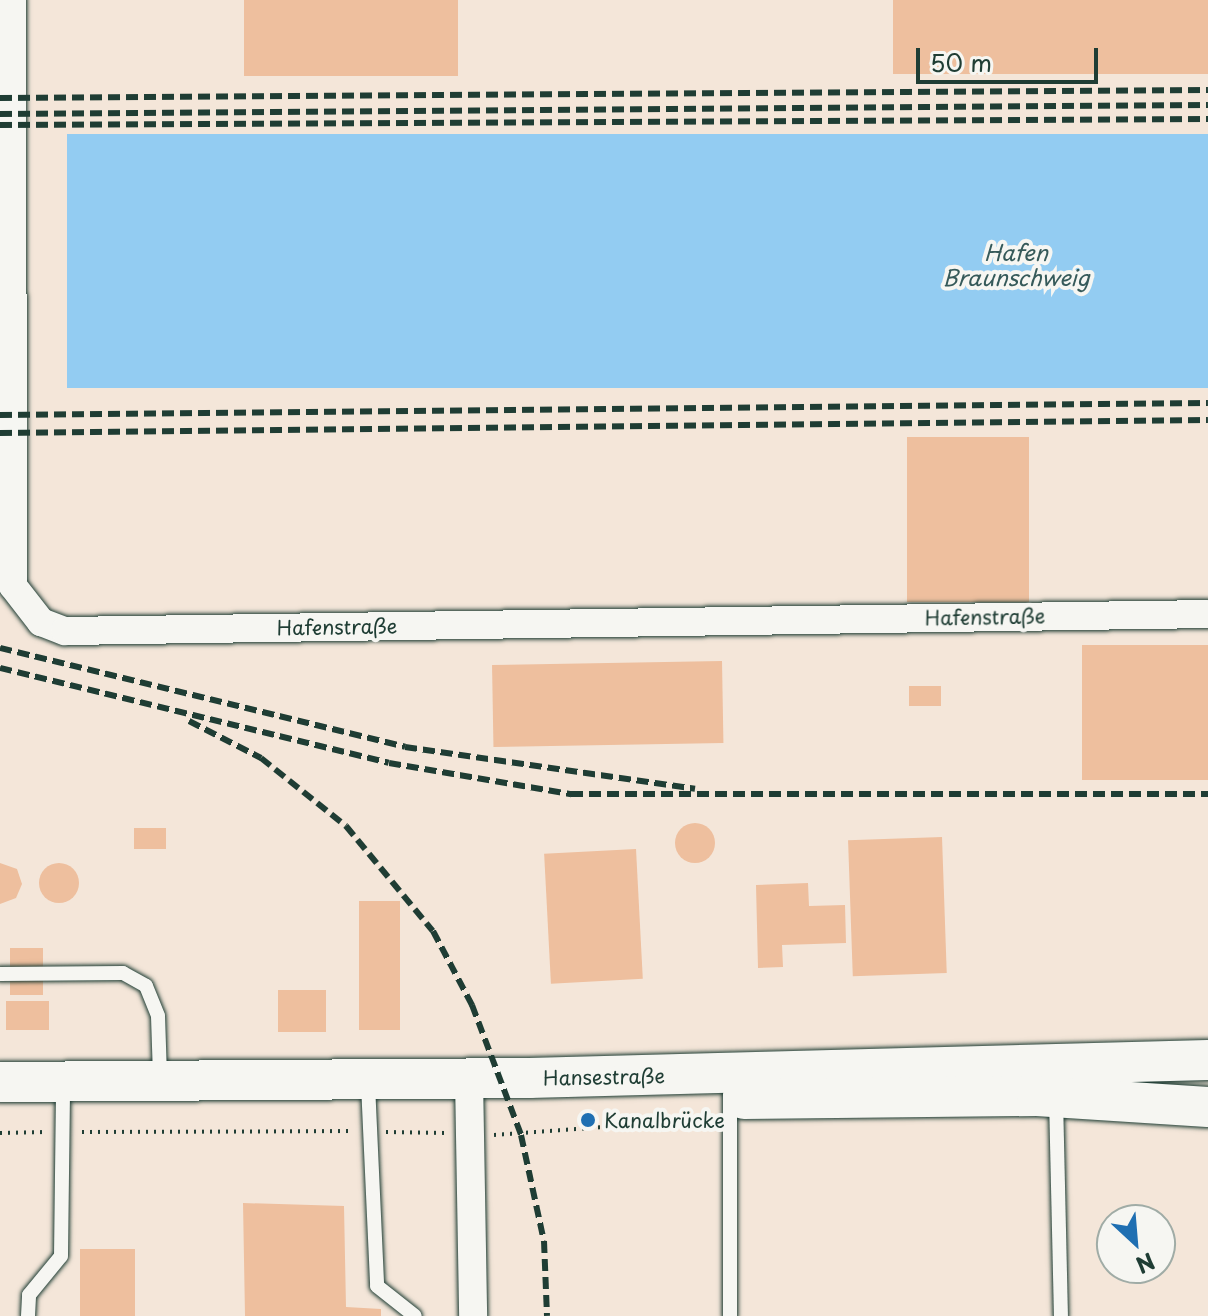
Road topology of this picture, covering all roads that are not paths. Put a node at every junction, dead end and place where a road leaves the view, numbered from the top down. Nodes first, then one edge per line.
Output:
1 (12, 0) edge
2 (6, 58) edge
3 (5, 146) edge
4 (1208, 614) edge
5 (0, 974) edge
6 (1208, 1060) edge
7 (1056, 1080) junction
8 (160, 1081) junction
9 (0, 1082) edge
10 (730, 1097) junction
11 (367, 1105) junction
12 (471, 1105) junction
13 (0, 1107) edge
14 (63, 1107) junction
15 (1208, 1107) edge
16 (28, 1316) edge
17 (415, 1316) edge
18 (473, 1316) edge
19 (730, 1316) edge
20 (1061, 1316) edge

1 - 2 street, Hafenstraße
2 - 3 street, Hafenstraße
3 - 4 street, Hafenstraße
5 - 8 lane
6 - 7 main road, Hansestraße
7 - 10 main road, Hansestraße
7 - 15 main road, Hansestraße
7 - 20 lane
8 - 11 main road, Hansestraße
8 - 14 main road, Hansestraße
9 - 14 main road, Hansestraße
10 - 12 main road, Hansestraße
10 - 19 lane
11 - 12 main road, Hansestraße
11 - 14 main road, Hansestraße
11 - 17 lane
12 - 18 street
13 - 14 main road, Hansestraße
14 - 16 lane

